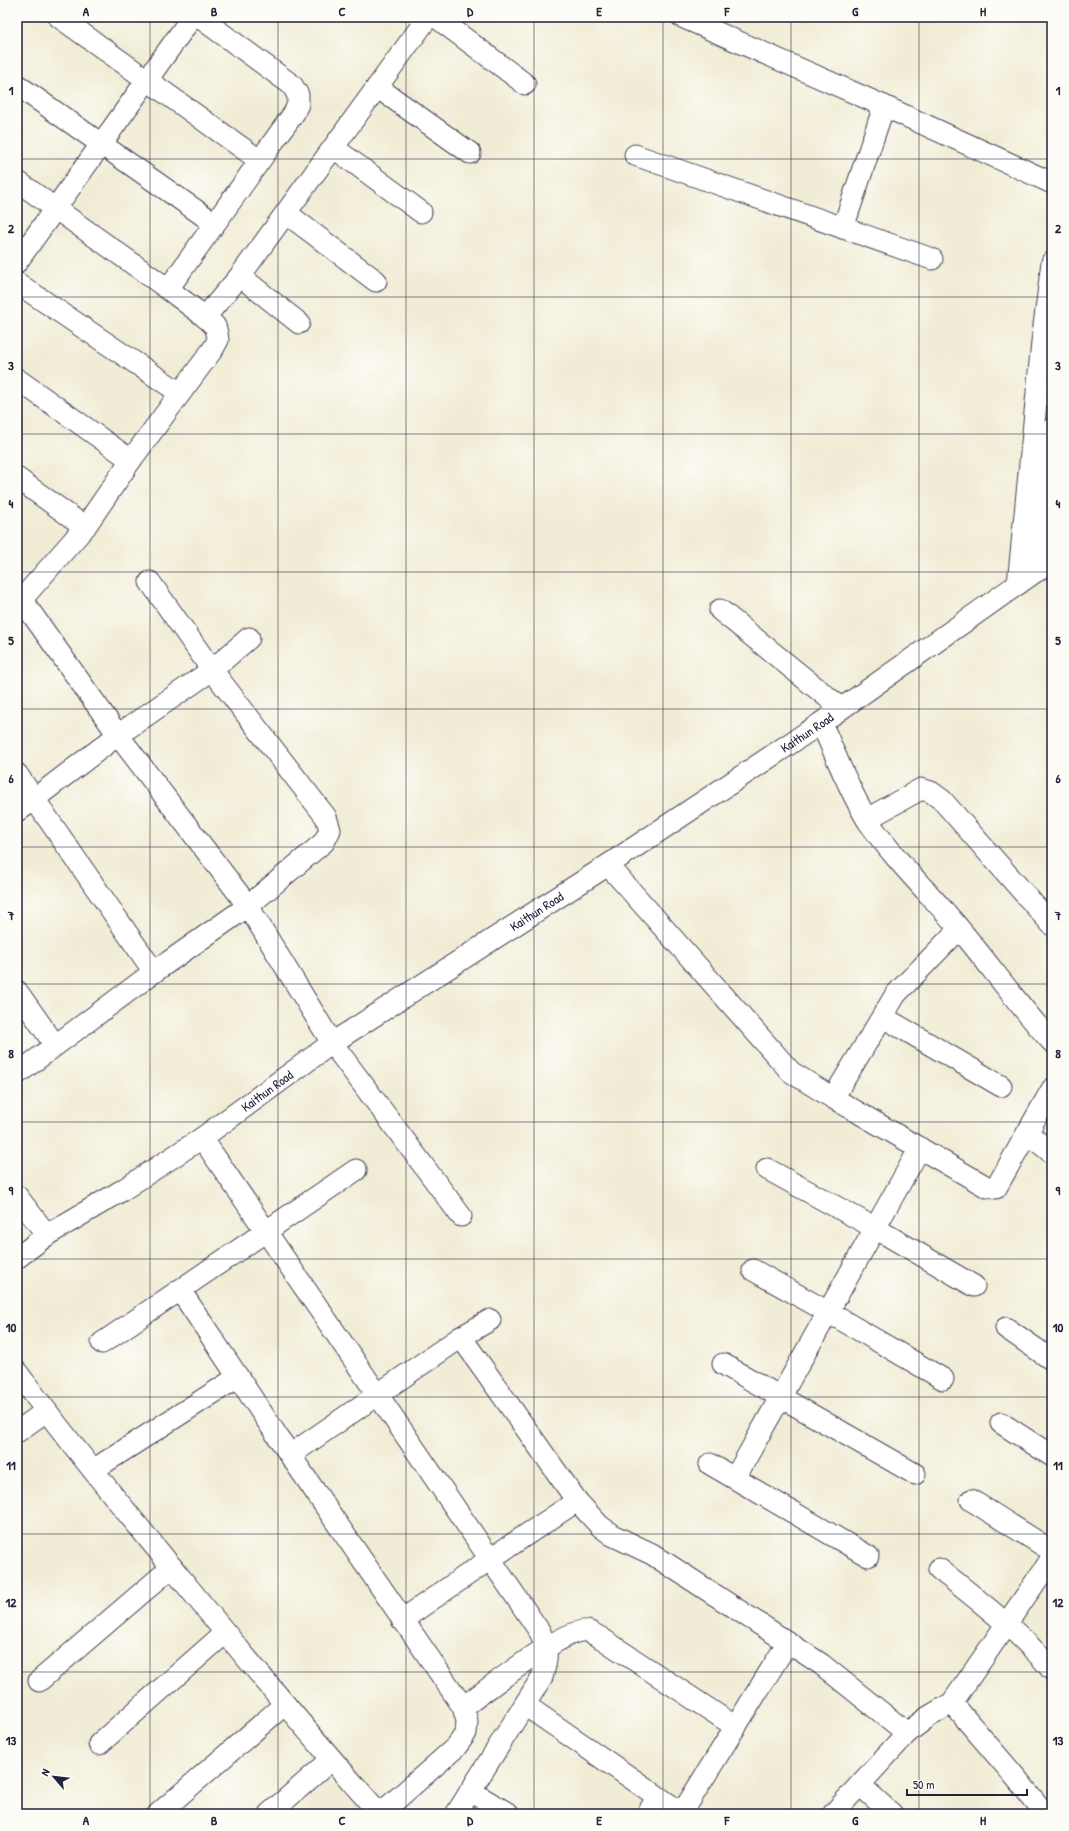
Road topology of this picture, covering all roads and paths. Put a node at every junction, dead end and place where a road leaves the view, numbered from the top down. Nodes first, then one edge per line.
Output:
1 (59, 17) edge
2 (192, 17) edge
3 (199, 17) edge
4 (428, 17) edge
5 (436, 17) edge
6 (682, 17) edge
7 (147, 80) junction
8 (525, 84) dead end
9 (17, 85) edge
10 (377, 87) junction
11 (884, 106) junction
12 (101, 145) junction
13 (334, 148) junction
14 (470, 153) dead end
15 (635, 155) dead end
16 (259, 160) junction
17 (17, 181) edge
18 (1052, 184) edge
19 (55, 209) junction
20 (421, 212) dead end
21 (286, 213) junction
22 (214, 223) junction
23 (842, 228) junction
24 (932, 259) dead end
25 (17, 262) edge
26 (1052, 262) edge
27 (240, 276) junction
28 (376, 281) dead end
29 (17, 283) edge
30 (168, 289) junction
31 (205, 317) junction
32 (299, 323) dead end
33 (17, 379) edge
34 (180, 393) junction
35 (1052, 430) edge
36 (131, 460) junction
37 (17, 478) edge
38 (85, 527) junction
39 (1044, 565) edge
40 (150, 582) dead end
41 (1018, 584) junction
42 (20, 596) edge
43 (720, 610) dead end
44 (249, 638) dead end
45 (212, 670) junction
46 (841, 708) junction
47 (821, 723) junction
48 (118, 735) junction
49 (17, 774) edge
50 (34, 799) junction
51 (17, 812) edge
52 (867, 819) junction
53 (608, 865) junction
54 (248, 906) junction
55 (1052, 925) edge
56 (959, 929) junction
57 (154, 972) junction
58 (17, 991) edge
59 (883, 1017) junction
60 (1052, 1042) edge
61 (332, 1043) junction
62 (55, 1045) junction
63 (17, 1074) edge
64 (1001, 1086) dead end
65 (1052, 1089) edge
66 (833, 1098) junction
67 (1027, 1133) junction
68 (202, 1138) junction
69 (920, 1148) junction
70 (1052, 1152) edge
71 (767, 1169) dead end
72 (356, 1170) dead end
73 (17, 1196) edge
74 (460, 1216) dead end
75 (875, 1228) junction
76 (265, 1231) junction
77 (47, 1235) junction
78 (17, 1258) edge
79 (753, 1270) dead end
80 (974, 1286) dead end
81 (180, 1290) junction
82 (828, 1312) junction
83 (490, 1320) dead end
84 (1006, 1328) dead end
85 (461, 1337) junction
86 (102, 1343) dead end
87 (1052, 1360) edge
88 (723, 1364) dead end
89 (17, 1372) edge
90 (238, 1377) junction
91 (943, 1379) dead end
92 (377, 1395) junction
93 (780, 1397) junction
94 (46, 1411) junction
95 (1001, 1423) dead end
96 (17, 1432) edge
97 (290, 1456) junction
98 (1052, 1456) edge
99 (710, 1464) dead end
100 (93, 1470) junction
101 (915, 1474) dead end
102 (735, 1478) junction
103 (971, 1500) dead end
104 (577, 1501) junction
105 (1052, 1551) edge
106 (868, 1556) dead end
107 (1052, 1558) edge
108 (490, 1559) junction
109 (172, 1567) junction
110 (940, 1569) dead end
111 (402, 1620) junction
112 (1006, 1622) junction
113 (225, 1633) junction
114 (788, 1642) junction
115 (547, 1647) junction
116 (1052, 1670) edge
117 (39, 1681) dead end
118 (952, 1703) junction
119 (285, 1704) junction
120 (524, 1705) junction
121 (463, 1707) junction
122 (736, 1727) junction
123 (907, 1733) junction
124 (99, 1744) dead end
125 (332, 1760) junction
126 (860, 1785) junction
127 (470, 1791) junction
128 (658, 1797) junction
129 (158, 1814) edge
130 (269, 1814) edge
131 (380, 1814) edge
132 (456, 1814) edge
133 (509, 1814) edge
134 (647, 1814) edge
135 (683, 1814) edge
136 (833, 1814) edge
137 (892, 1814) edge
138 (1044, 1814) edge

1 - 7 street
2 - 7 street
3 - 16 street
4 - 10 street
5 - 8 street
6 - 11 street
7 - 12 street
7 - 16 street
9 - 12 street
10 - 13 street
10 - 14 street
11 - 18 street
11 - 23 street
12 - 19 street
12 - 22 street
13 - 20 street
13 - 21 street
15 - 23 street
16 - 22 street
17 - 19 street
19 - 25 street
19 - 30 street
21 - 27 street
21 - 28 street
22 - 30 street
23 - 24 street
26 - 41 street
27 - 31 street
27 - 32 street
29 - 34 street
30 - 31 street
31 - 34 street
33 - 36 street
34 - 36 street
35 - 39 street
36 - 38 street
37 - 38 street
38 - 42 street
39 - 41 street, Kaithun Road
40 - 45 street
41 - 46 street, Kaithun Road
42 - 48 street
43 - 46 street
44 - 45 street
45 - 48 street
45 - 54 street
46 - 47 street, Kaithun Road
47 - 52 street
47 - 53 street, Kaithun Road
48 - 50 street
48 - 54 street
49 - 50 street
50 - 51 street
50 - 57 street
52 - 55 street
52 - 56 street
53 - 61 street, Kaithun Road
53 - 66 street
54 - 57 street
54 - 61 street
56 - 59 street
56 - 60 street
57 - 62 street
58 - 62 street
59 - 64 street
59 - 66 street
61 - 68 street, Kaithun Road
61 - 74 street
62 - 63 street
65 - 67 street
66 - 69 street
67 - 69 street
67 - 70 street
68 - 76 street
68 - 77 street, Kaithun Road
69 - 75 street
71 - 75 street
72 - 76 street
73 - 77 street
75 - 80 street
75 - 82 street
76 - 81 street
76 - 92 street
77 - 78 street, Kaithun Road
79 - 82 street
81 - 86 street
81 - 90 street
82 - 91 street
82 - 93 street
83 - 85 street
84 - 87 street
85 - 92 street
85 - 104 street
88 - 93 street
89 - 94 street
90 - 97 street
90 - 100 street
92 - 97 street
92 - 108 street
93 - 101 street
93 - 102 street
94 - 96 street
94 - 100 street
95 - 98 street
97 - 111 street
99 - 102 street
100 - 109 street
102 - 106 street
103 - 105 street
104 - 108 street
104 - 114 street
107 - 112 street
108 - 111 street
108 - 115 street
109 - 113 street
109 - 117 street
110 - 112 street
111 - 121 street
112 - 116 street
112 - 118 street
113 - 119 street
113 - 124 street
114 - 122 street
114 - 123 street
115 - 120 street
115 - 121 street
115 - 122 street
118 - 123 street
118 - 138 street
119 - 125 street
119 - 129 street
120 - 127 street
120 - 128 street
121 - 131 street
122 - 135 street
123 - 126 street
125 - 130 street
125 - 131 street
126 - 136 street
126 - 137 street
127 - 132 street
127 - 133 street
128 - 134 street
128 - 135 street

